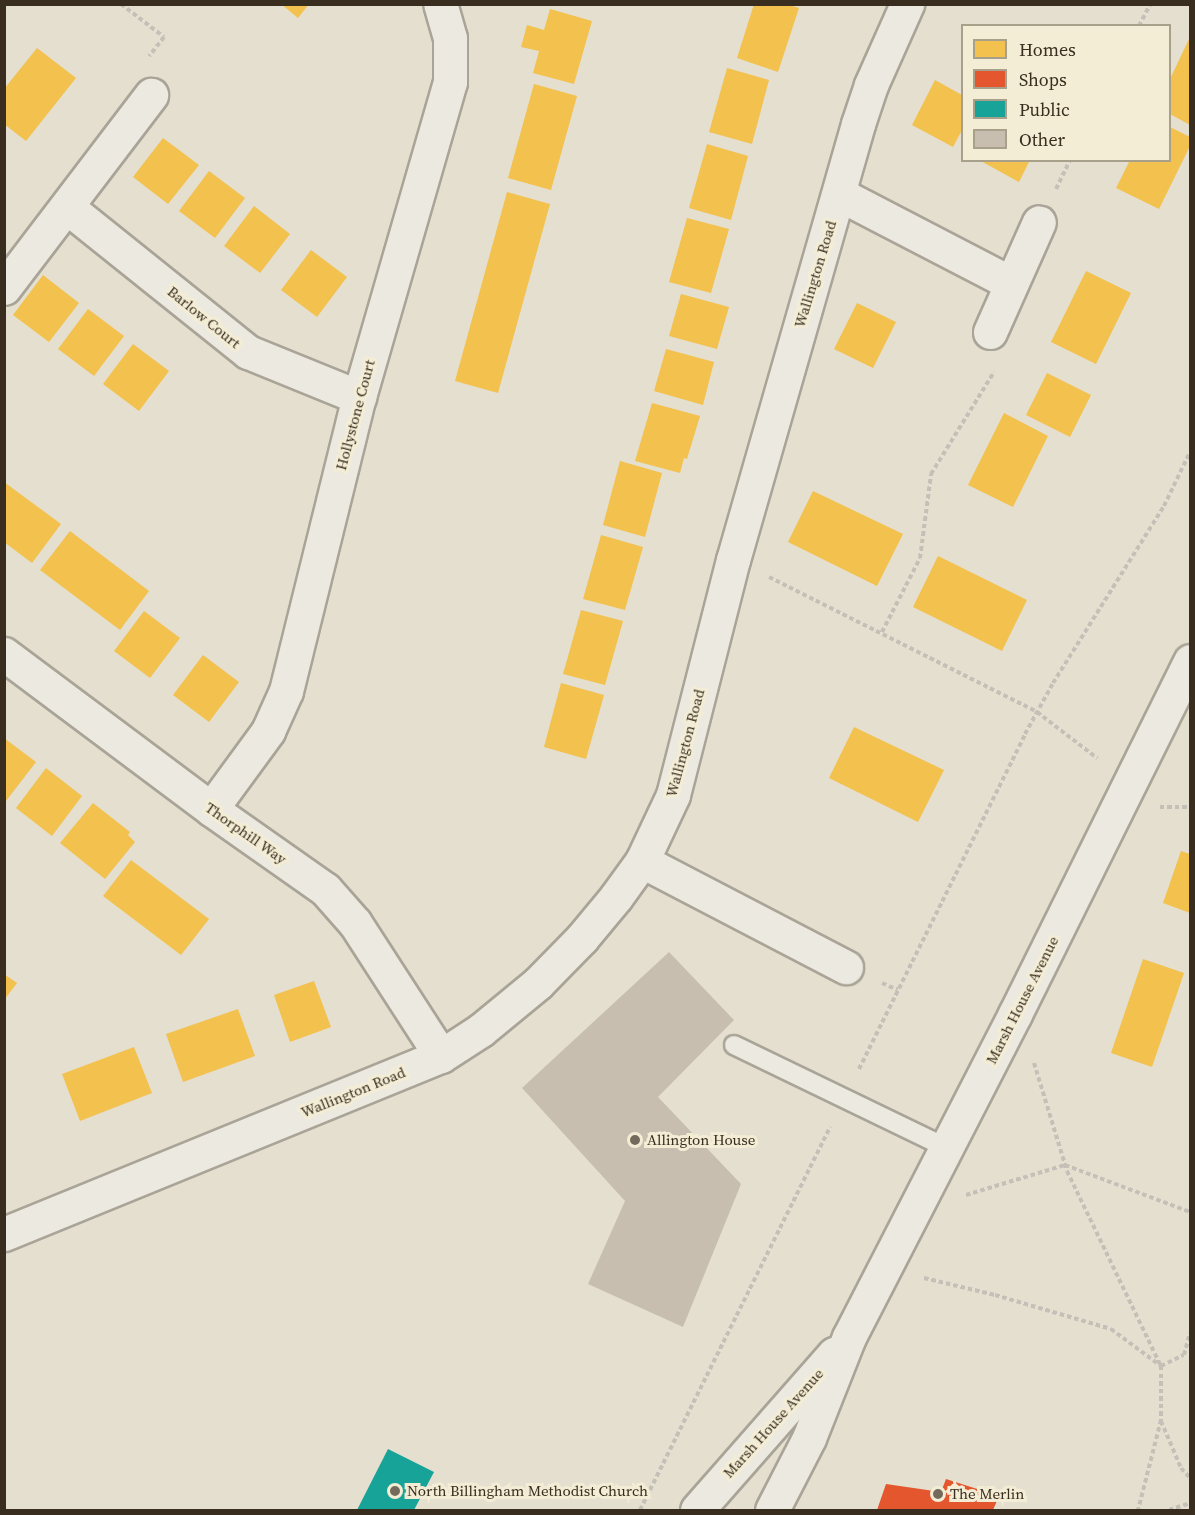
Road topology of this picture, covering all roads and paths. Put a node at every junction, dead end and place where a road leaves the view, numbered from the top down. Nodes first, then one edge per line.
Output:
1 (121, 4) edge
2 (440, 4) edge
3 (908, 4) edge
4 (1150, 4) edge
5 (1140, 24) edge
6 (151, 95) joint
7 (839, 194) junction
8 (67, 207) junction
9 (1039, 222) dead end
10 (1011, 283) junction
11 (4, 288) edge
12 (990, 332) joint
13 (359, 397) junction
14 (1191, 452) edge
15 (733, 560) junction
16 (882, 632) junction
17 (4, 654) edge
18 (1191, 661) edge
19 (1037, 712) junction
20 (1025, 734) dead end
21 (1129, 783) junction
22 (211, 809) junction
23 (642, 861) junction
24 (846, 967) dead end
25 (1015, 1014) junction
26 (734, 1045) dead end
27 (441, 1056) junction
28 (947, 1149) junction
29 (1065, 1165) junction
30 (918, 1205) junction
31 (1191, 1212) edge
32 (4, 1234) edge
33 (886, 1269) junction
34 (1191, 1333) edge
35 (849, 1337) junction
36 (1190, 1340) edge
37 (1161, 1366) junction
38 (1161, 1420) junction
39 (1191, 1478) edge
40 (1191, 1503) edge
41 (697, 1510) edge
42 (772, 1510) edge
43 (1138, 1510) edge
44 (1169, 1510) edge

1 - 6 path
2 - 13 street, Hollystone Court
3 - 7 street, Wallington Road
4 - 5 path
6 - 8 street
7 - 10 street
7 - 15 street, Wallington Road
8 - 11 street
8 - 13 street, Barlow Court
9 - 10 street
10 - 12 street
12 - 16 path
13 - 22 street, Hollystone Court
14 - 19 path
15 - 16 path
15 - 23 street, Wallington Road
16 - 19 path
17 - 22 street, Thorphill Way
18 - 21 street, Marsh House Avenue
19 - 20 path
19 - 21 path
21 - 25 street, Marsh House Avenue
22 - 27 street, Thorphill Way
23 - 24 street
23 - 27 street, Wallington Road
25 - 28 street, Marsh House Avenue
25 - 29 path
26 - 28 lane
27 - 32 street, Wallington Road
28 - 30 street, Marsh House Avenue
29 - 30 path
29 - 31 path
29 - 37 path
30 - 33 street, Marsh House Avenue
33 - 35 street, Marsh House Avenue
33 - 37 path
34 - 36 path
35 - 41 street, Marsh House Avenue
35 - 42 street, Marsh House Avenue
36 - 37 path
37 - 38 path
38 - 39 path
38 - 43 path
40 - 44 path

